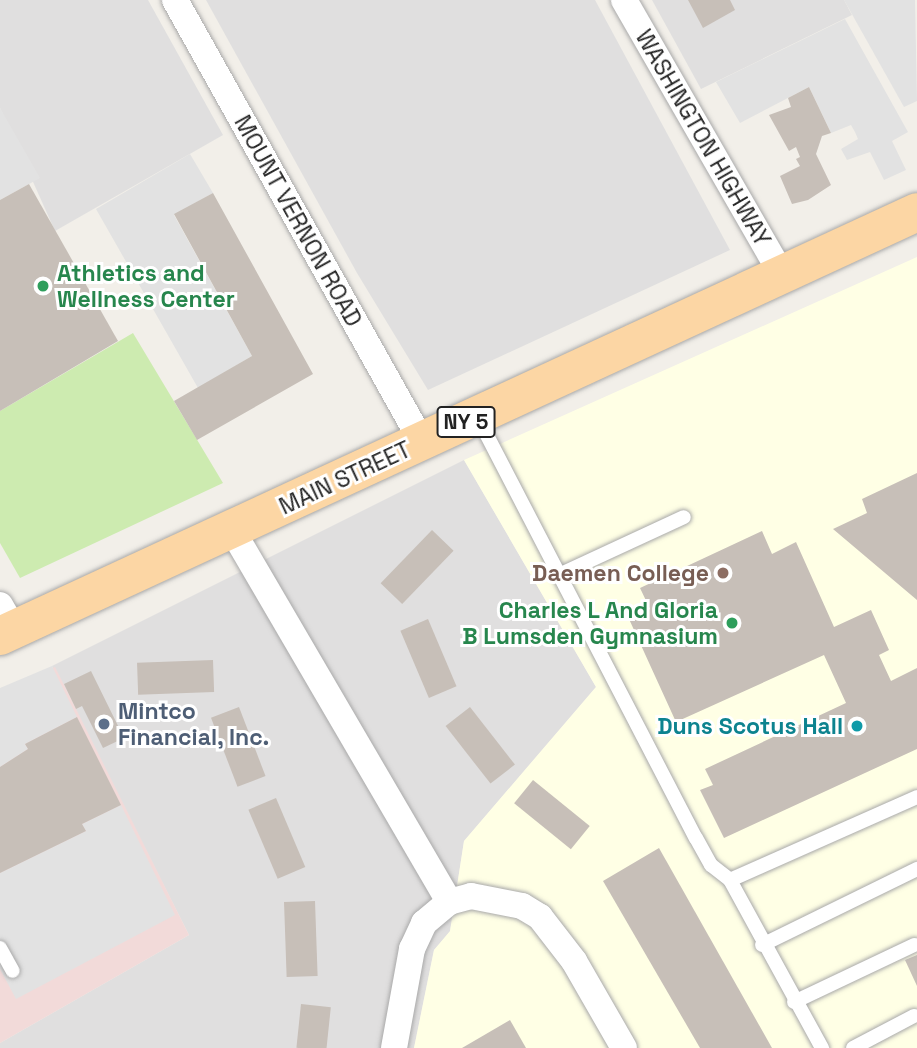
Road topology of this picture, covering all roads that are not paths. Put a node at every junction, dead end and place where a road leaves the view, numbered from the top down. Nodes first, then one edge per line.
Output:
1 (175, 0) edge
2 (624, 0) edge
3 (917, 212) edge
4 (782, 275) junction
5 (477, 417) junction
6 (422, 442) junction
7 (684, 517) dead end
8 (232, 530) junction
9 (563, 573) junction
10 (5, 623) edge
11 (917, 797) edge
12 (917, 869) edge
13 (730, 880) junction
14 (449, 902) junction
15 (762, 945) junction
16 (914, 945) dead end
17 (0, 948) edge
18 (13, 971) dead end
19 (794, 1002) junction
20 (914, 1016) dead end
21 (394, 1048) edge
22 (624, 1048) edge
23 (822, 1048) edge
24 (853, 1048) edge

1 - 6 street, MOUNT VERNON ROAD
2 - 4 street, WASHINGTON HIGHWAY
3 - 4 main road, MAIN STREET / NY 5
4 - 5 main road, MAIN STREET / NY 5
5 - 6 main road, MAIN STREET / NY 5
5 - 9 lane
6 - 8 main road, MAIN STREET / NY 5
7 - 9 lane
8 - 10 main road, MAIN STREET / NY 5
8 - 14 street
9 - 13 lane
11 - 13 lane
12 - 15 lane
13 - 15 lane
14 - 21 street
14 - 22 street
15 - 19 lane
16 - 19 lane
17 - 18 lane
19 - 23 lane
20 - 24 lane

